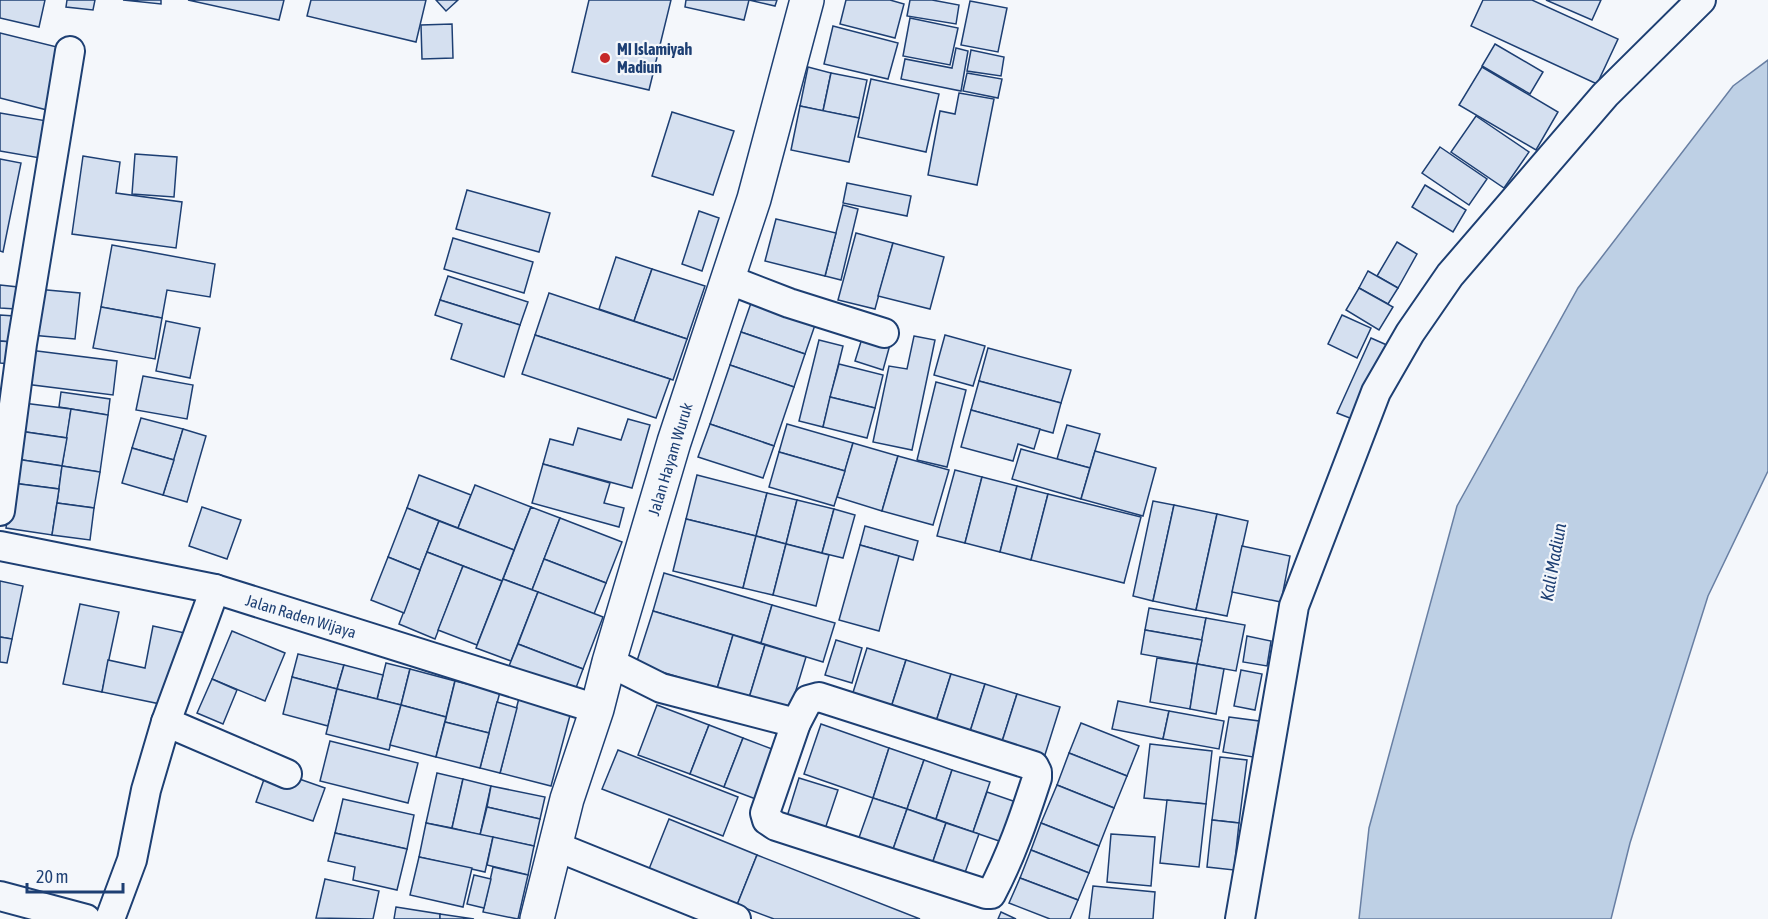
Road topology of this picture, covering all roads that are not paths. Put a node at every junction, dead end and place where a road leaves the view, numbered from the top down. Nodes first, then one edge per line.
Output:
1 (807, 0) edge
2 (1701, 0) edge
3 (70, 51) dead end
4 (727, 279) junction
5 (884, 333) dead end
6 (0, 511) edge
7 (0, 546) edge
8 (215, 589) junction
9 (609, 662) junction
10 (597, 709) junction
11 (166, 722) junction
12 (796, 723) junction
13 (287, 774) dead end
14 (555, 846) junction
15 (0, 896) edge
16 (86, 919) edge
17 (110, 919) edge
18 (537, 919) edge
19 (736, 919) edge
20 (1240, 919) edge

1 - 4 main road, Jalan Hayam Wuruk
2 - 20 street
3 - 6 street
4 - 5 street
4 - 9 main road, Jalan Hayam Wuruk
7 - 8 street, Jalan Raden Wijaya
8 - 10 street, Jalan Raden Wijaya
8 - 11 street
9 - 10 main road, Jalan Hayam Wuruk
9 - 12 street
10 - 14 main road, Jalan Hayam Wuruk
11 - 13 street
11 - 17 street
12 - 12 street
14 - 18 main road, Jalan Hayam Wuruk
14 - 19 street
15 - 16 street

